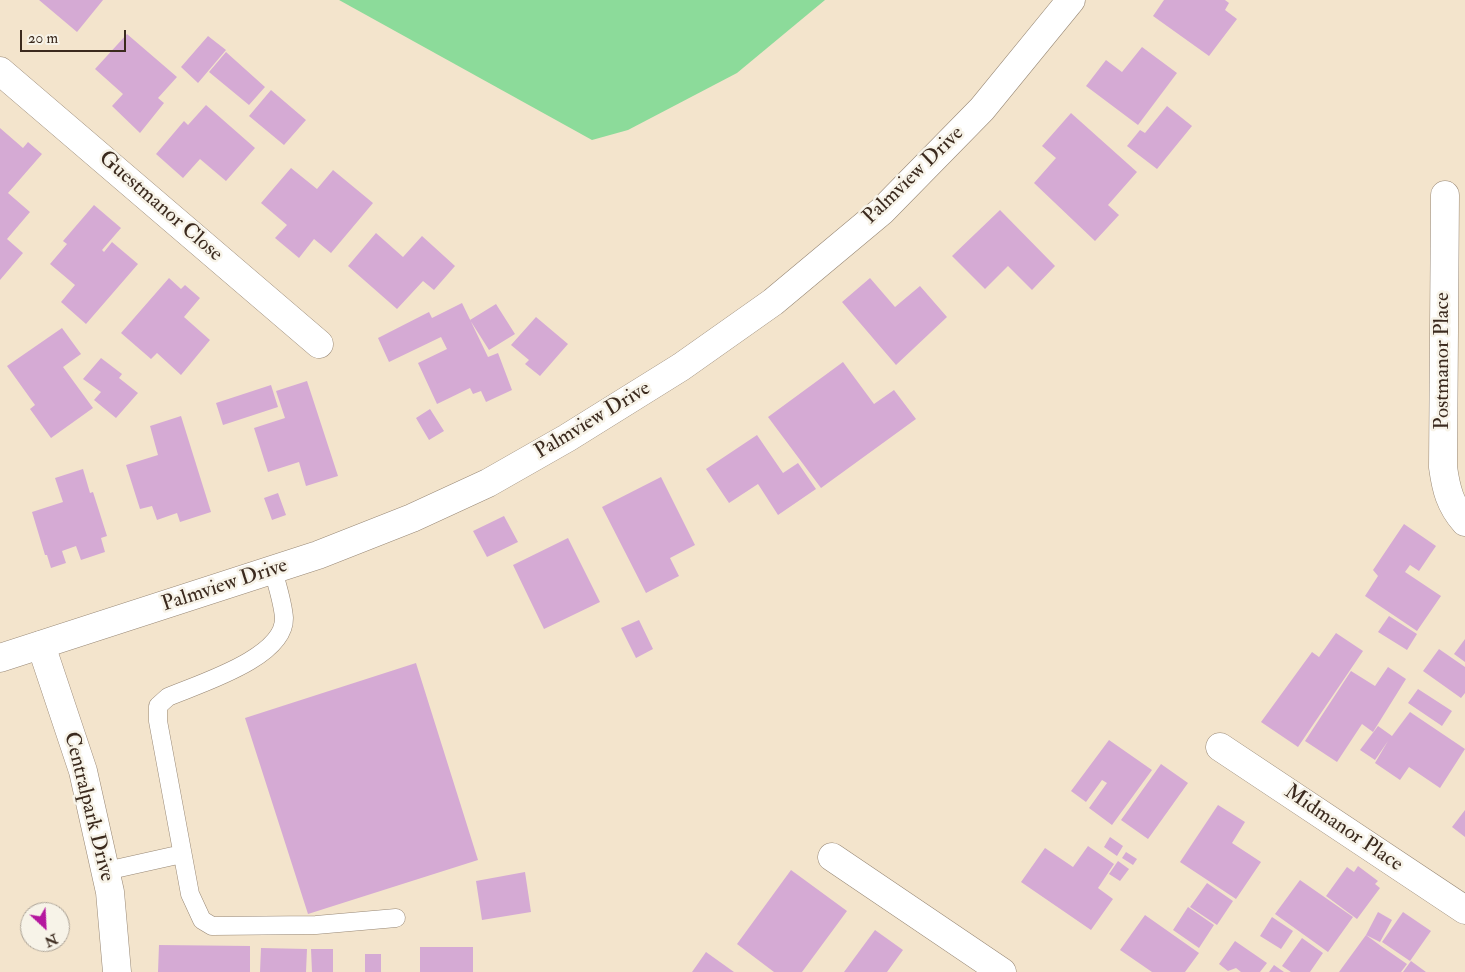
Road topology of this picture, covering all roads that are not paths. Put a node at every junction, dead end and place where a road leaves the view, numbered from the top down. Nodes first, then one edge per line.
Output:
1 (1071, 0) edge
2 (0, 71) edge
3 (1445, 195) dead end
4 (319, 344) dead end
5 (1465, 522) edge
6 (273, 570) junction
7 (41, 645) junction
8 (0, 658) edge
9 (1220, 747) dead end
10 (182, 854) junction
11 (832, 857) dead end
12 (106, 871) junction
13 (1465, 910) edge
14 (396, 918) dead end
15 (117, 972) edge
16 (1002, 972) edge

1 - 6 street, Palmview Drive
2 - 4 street, Guestmanor Close
3 - 5 street, Postmanor Place
6 - 7 street, Palmview Drive
6 - 10 lane
7 - 8 street, Palmview Drive
7 - 12 street, Centralpark Drive
9 - 13 street, Midmanor Place
10 - 12 lane
10 - 14 lane
11 - 16 street
12 - 15 street, Centralpark Drive

